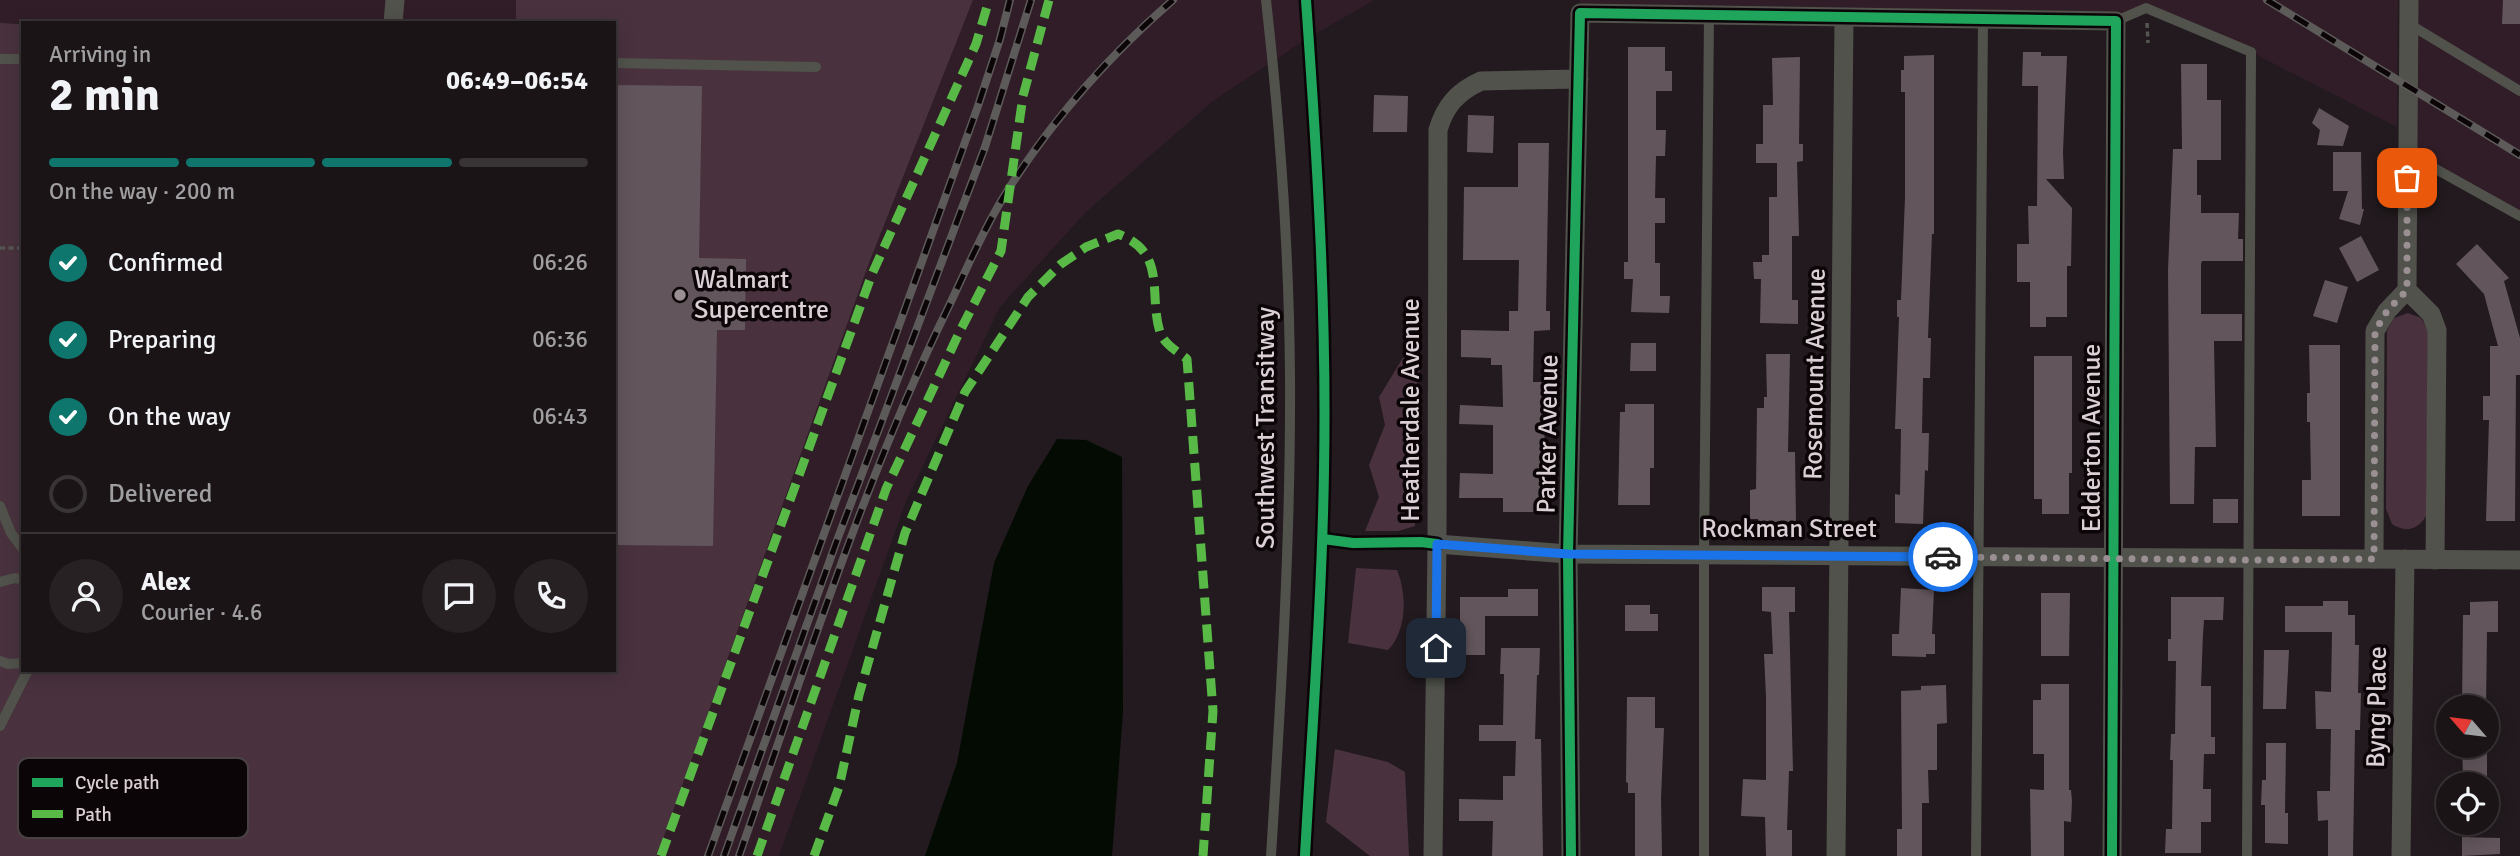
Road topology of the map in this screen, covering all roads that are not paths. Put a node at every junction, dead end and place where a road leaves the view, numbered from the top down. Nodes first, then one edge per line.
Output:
1 (395, 0) edge
2 (1266, 0) edge
3 (2409, 0) edge
4 (1709, 15) junction
5 (1844, 18) junction
6 (1983, 19) junction
7 (393, 21) edge
8 (2116, 21) junction
9 (2409, 24) junction
10 (0, 59) edge
11 (21, 59) edge
12 (616, 63) edge
13 (816, 67) dead end
14 (1579, 79) junction
15 (2520, 91) edge
16 (2407, 153) junction
17 (2520, 216) edge
18 (2407, 290) junction
19 (0, 506) edge
20 (1437, 544) junction
21 (21, 546) edge
22 (1568, 554) junction
23 (1704, 554) junction
24 (1839, 555) junction
25 (1979, 557) junction
26 (2114, 559) junction
27 (2374, 559) junction
28 (2405, 559) junction
29 (2249, 560) junction
30 (2435, 560) junction
31 (2520, 561) edge
32 (21, 580) edge
33 (0, 582) edge
34 (0, 661) edge
35 (21, 663) edge
36 (27, 672) edge
37 (0, 726) edge
38 (1271, 856) edge
39 (1433, 856) edge
40 (1571, 856) edge
41 (1704, 856) edge
42 (1836, 856) edge
43 (1976, 856) edge
44 (2112, 856) edge
45 (2247, 856) edge
46 (2401, 856) edge

1 - 7 street
2 - 38 lane, Southwest Transitway
3 - 9 street
4 - 5 street
4 - 14 street, Parker Avenue
4 - 23 lane
5 - 6 street
5 - 24 street, Rosemount Avenue
6 - 8 street
6 - 25 lane
8 - 26 street, Edderton Avenue
8 - 29 lane
9 - 15 lane
9 - 16 street
10 - 11 lane
12 - 13 lane
14 - 20 street, Heatherdale Avenue
14 - 22 street, Parker Avenue
16 - 17 lane
16 - 18 street
18 - 27 street
18 - 30 street
19 - 21 lane
20 - 22 street, Rockman Street
20 - 39 street, Heatherdale Avenue
22 - 23 street, Rockman Street
22 - 40 street, Parker Avenue
23 - 24 street, Rockman Street
23 - 41 lane
24 - 25 street, Rockman Street
24 - 42 street, Rosemount Avenue
25 - 26 street, Rockman Street
25 - 43 lane
26 - 29 street, Rockman Street
26 - 44 street, Edderton Avenue
27 - 28 street, Rockman Street
27 - 29 street, Rockman Street
28 - 30 street, Rockman Street
28 - 46 street, Byng Place
29 - 45 lane
30 - 31 street, Rockman Street
32 - 33 lane
34 - 35 lane
36 - 37 lane

